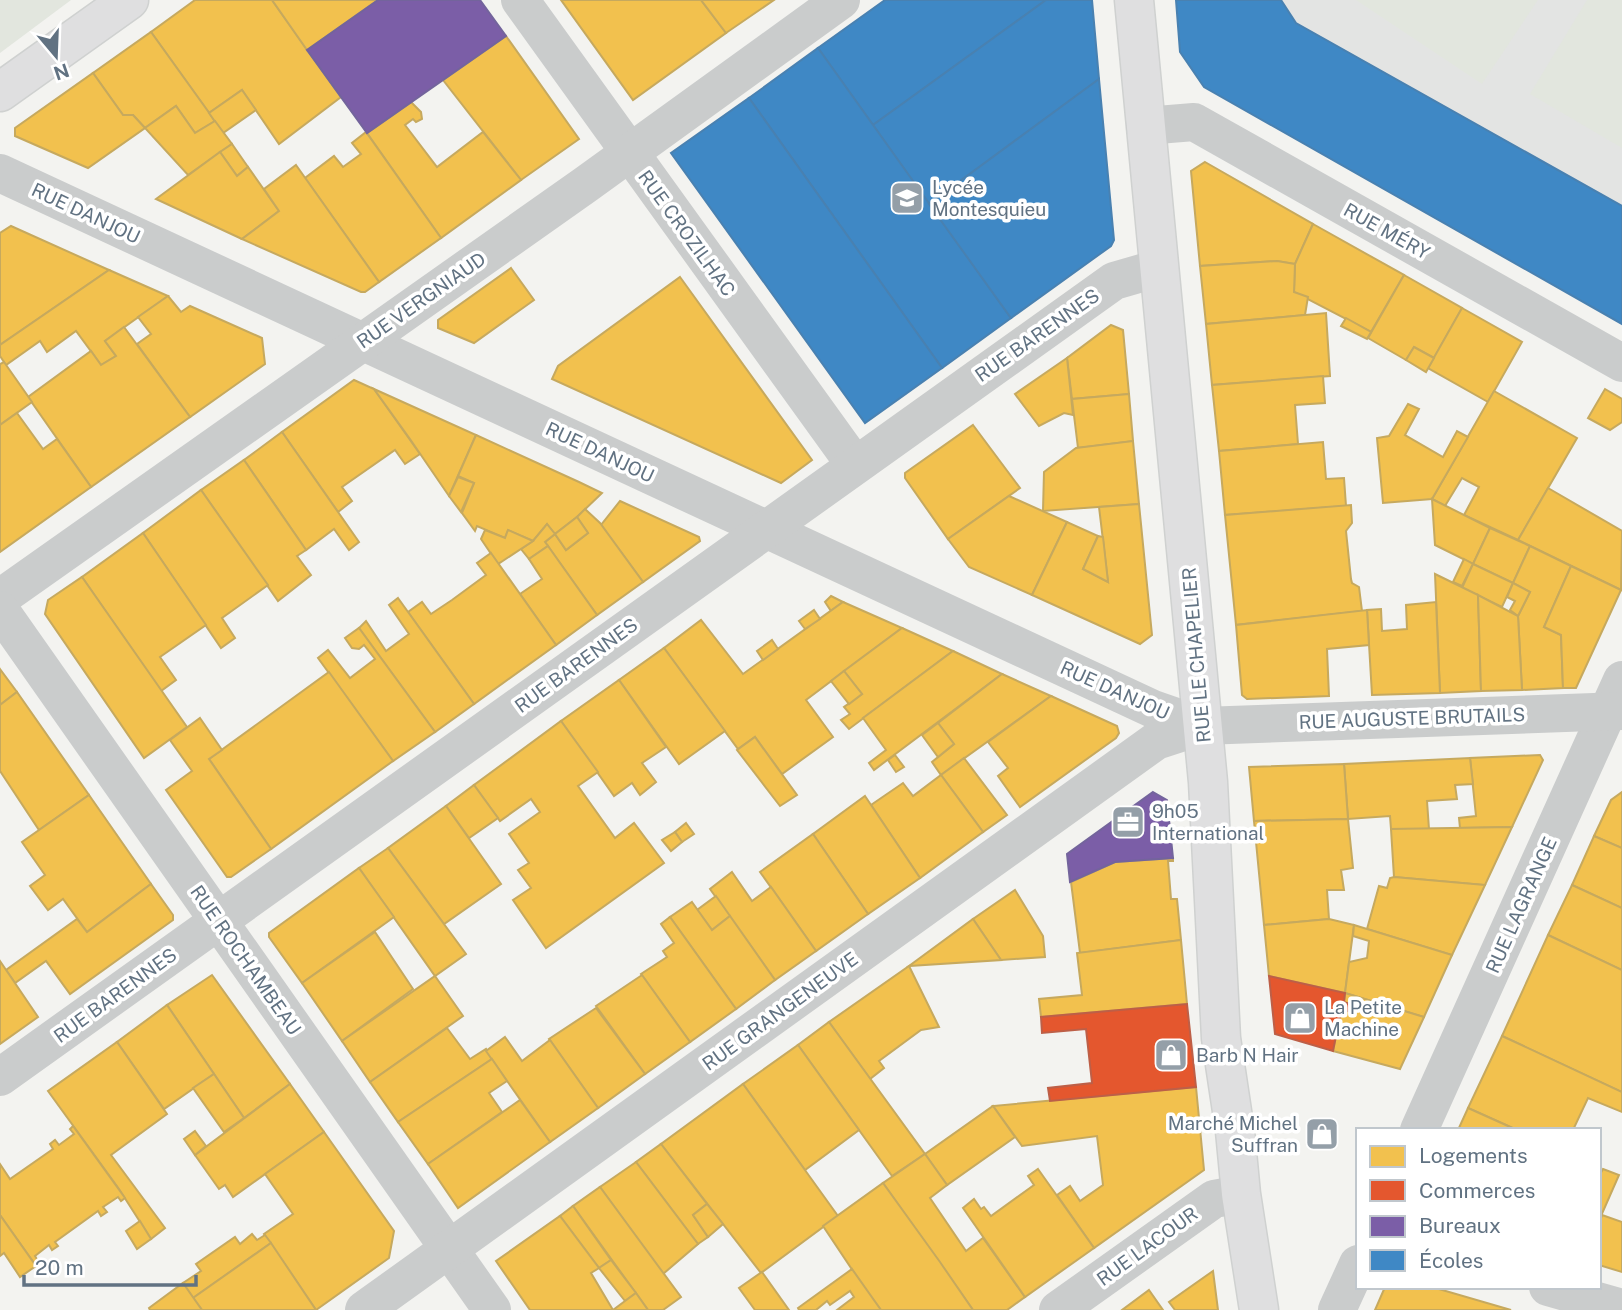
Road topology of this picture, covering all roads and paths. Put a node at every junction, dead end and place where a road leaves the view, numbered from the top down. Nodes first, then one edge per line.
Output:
1 (129, 0) edge
2 (520, 0) edge
3 (841, 0) edge
4 (1133, 0) edge
5 (0, 92) edge
6 (1145, 126) junction
7 (629, 152) junction
8 (0, 173) edge
9 (1159, 268) junction
10 (362, 341) junction
11 (1622, 363) edge
12 (855, 465) junction
13 (766, 529) junction
14 (0, 598) edge
15 (0, 610) edge
16 (1617, 701) edge
17 (1202, 726) junction
18 (218, 920) junction
19 (0, 1077) edge
20 (1420, 1128) edge
21 (1241, 1194) junction
22 (449, 1249) junction
23 (1356, 1269) edge
24 (1555, 1289) edge
25 (1622, 1308) edge
26 (364, 1310) edge
27 (492, 1310) edge
28 (1058, 1310) edge
29 (1259, 1310) edge
30 (1337, 1310) edge

1 - 5 street
2 - 7 street, RUE CROZILHAC
3 - 7 street, RUE VERGNIAUD
4 - 6 street, RUE LE CHAPELIER
6 - 9 street, RUE LE CHAPELIER
6 - 11 street, RUE MÉRY
7 - 10 street, RUE VERGNIAUD
7 - 12 street, RUE CROZILHAC
8 - 10 street, RUE DANJOU
9 - 12 street, RUE BARENNES
9 - 17 street, RUE LE CHAPELIER
10 - 13 street, RUE DANJOU
10 - 14 street, RUE VERGNIAUD
12 - 13 street, RUE BARENNES
13 - 17 street, RUE DANJOU
13 - 18 street, RUE BARENNES
15 - 18 street, RUE ROCHAMBEAU
16 - 17 street, RUE AUGUSTE BRUTAILS
16 - 20 street, RUE LAGRANGE
17 - 21 street, RUE LE CHAPELIER
17 - 22 street, RUE GRANGENEUVE
18 - 19 street, RUE BARENNES
18 - 22 street, RUE ROCHAMBEAU
21 - 28 street, RUE LACOUR
21 - 29 street, RUE LE CHAPELIER
22 - 26 street, RUE GRANGENEUVE
22 - 27 street, RUE ROCHAMBEAU
23 - 30 street
24 - 25 street

